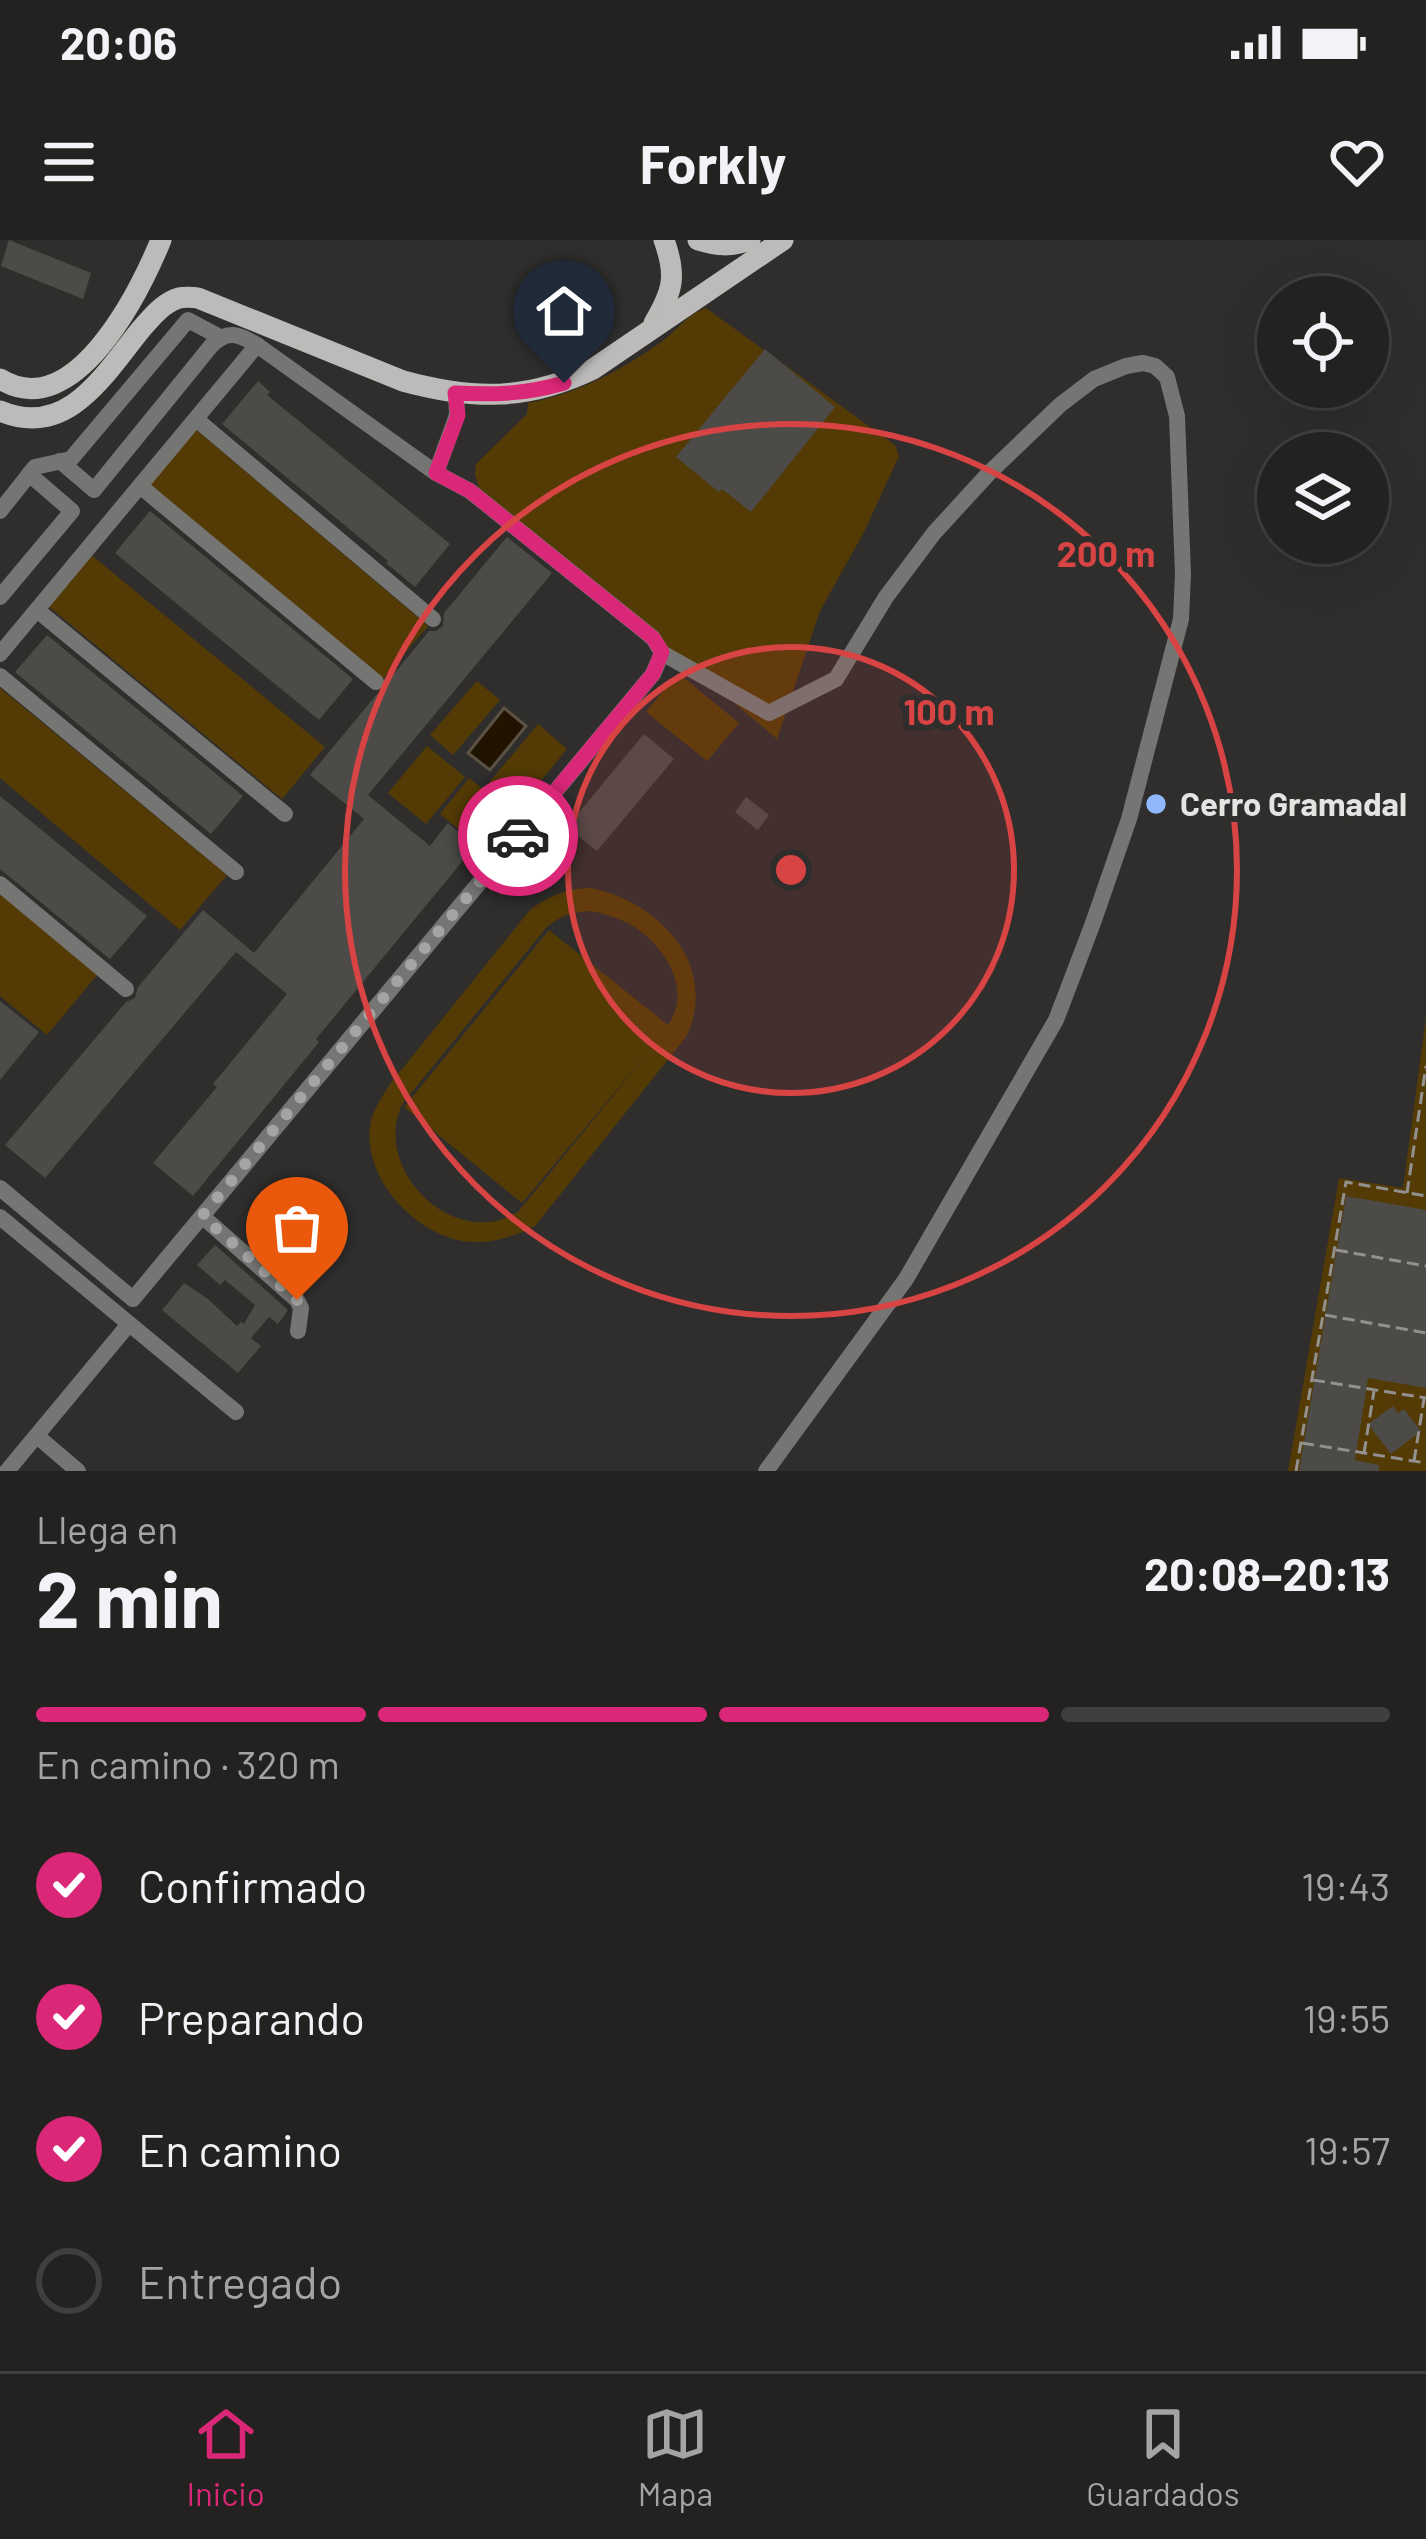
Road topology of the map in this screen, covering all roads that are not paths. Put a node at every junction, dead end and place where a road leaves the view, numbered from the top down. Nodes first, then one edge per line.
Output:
1 (664, 240) edge
2 (698, 240) edge
3 (750, 240) edge
4 (782, 240) edge
5 (157, 249) edge
6 (198, 298) junction
7 (648, 334) junction
8 (220, 337) junction
9 (257, 345) junction
10 (0, 379) edge
11 (455, 393) junction
12 (0, 411) edge
13 (196, 419) junction
14 (60, 461) junction
15 (436, 473) junction
16 (29, 474) junction
17 (140, 486) junction
18 (3, 501) edge
19 (0, 597) edge
20 (37, 610) junction
21 (433, 620) dead end
22 (662, 652) junction
23 (0, 654) edge
24 (0, 676) edge
25 (376, 682) dead end
26 (285, 814) dead end
27 (236, 872) dead end
28 (0, 884) edge
29 (126, 988) dead end
30 (0, 1188) edge
31 (202, 1216) junction
32 (0, 1217) edge
33 (129, 1324) junction
34 (298, 1331) dead end
35 (236, 1412) dead end
36 (37, 1436) junction
37 (7, 1471) edge
38 (78, 1471) edge
39 (766, 1471) edge

1 - 7 main road
2 - 3 main road
4 - 7 main road
5 - 6 main road
5 - 10 main road
6 - 11 main road
6 - 12 main road
7 - 11 main road
8 - 9 street
8 - 14 street
8 - 14 street
9 - 13 street
9 - 15 street
11 - 15 street
13 - 17 street
13 - 21 street
14 - 16 street
15 - 22 street
16 - 18 street
16 - 19 street
17 - 20 street
17 - 25 street
20 - 23 street
20 - 26 street
22 - 31 street
22 - 39 street
24 - 27 street
28 - 29 street
30 - 31 street
31 - 34 street
32 - 33 street
33 - 35 street
33 - 36 street
36 - 37 street
36 - 38 street

